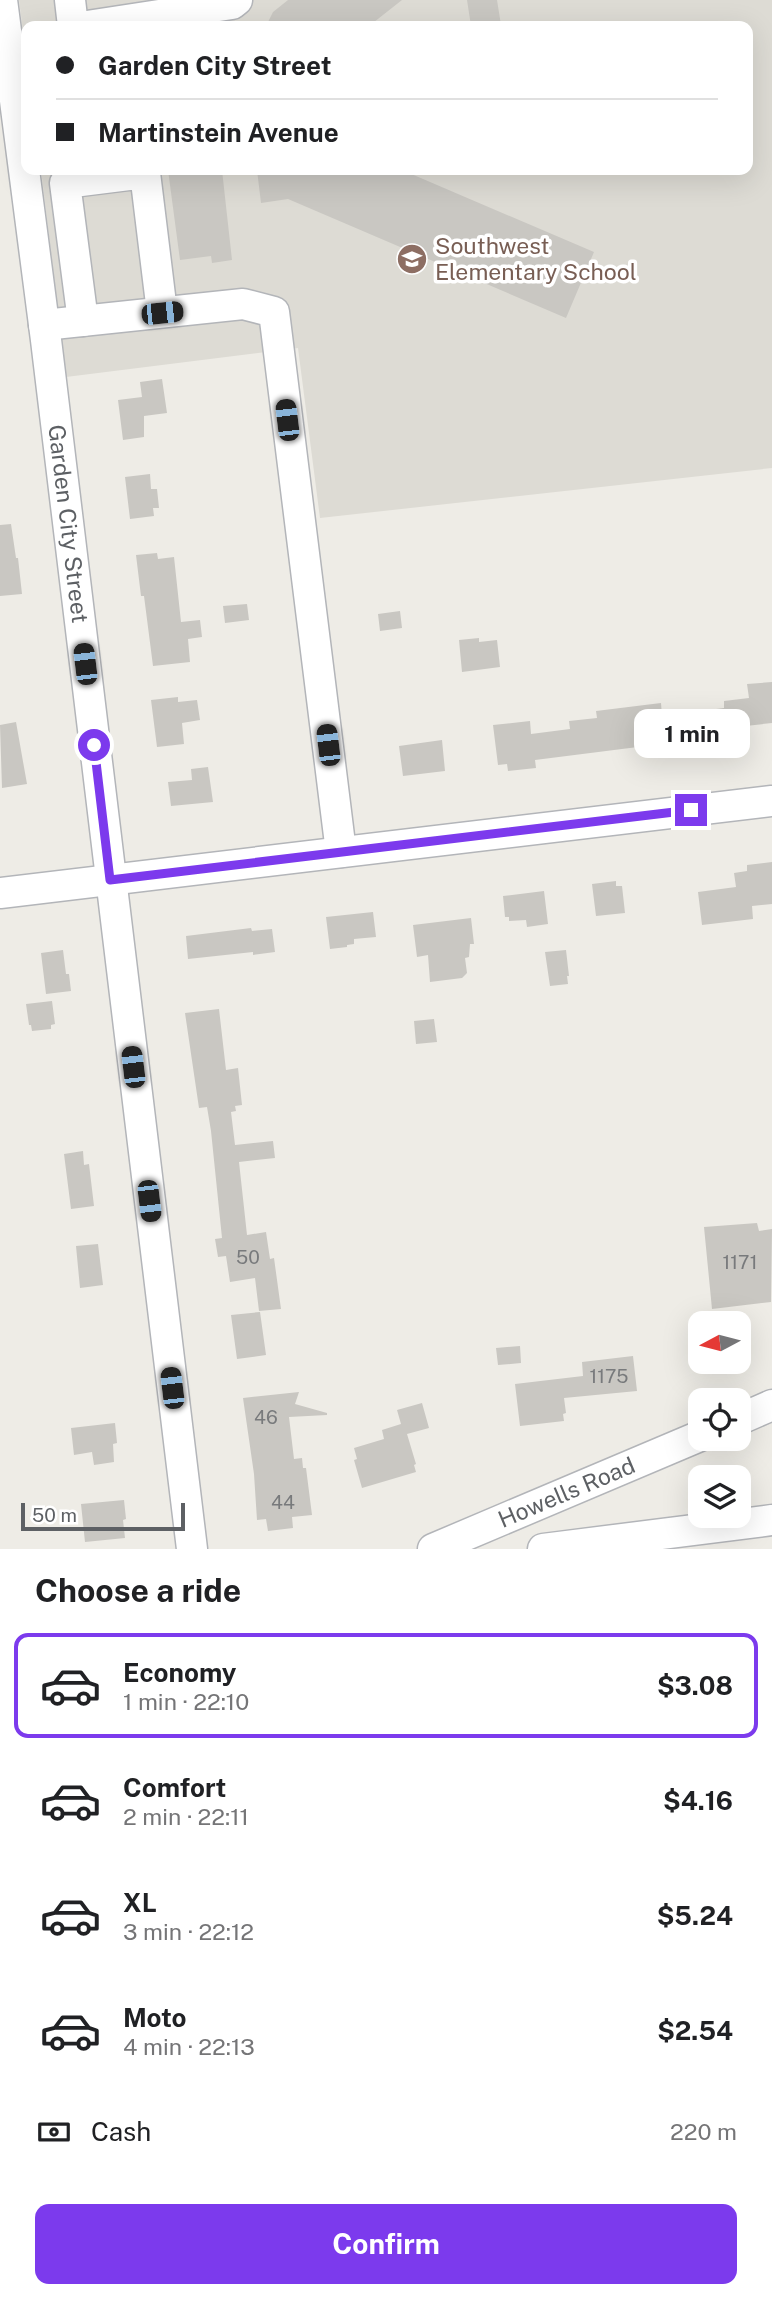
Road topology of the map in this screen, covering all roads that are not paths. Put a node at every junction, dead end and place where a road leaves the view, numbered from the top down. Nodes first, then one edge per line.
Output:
1 (2, 0) edge
2 (70, 0) edge
3 (237, 0) edge
4 (72, 21) edge
5 (120, 21) edge
6 (17, 37) edge
7 (21, 80) edge
8 (30, 175) edge
9 (129, 175) edge
10 (145, 175) edge
11 (162, 313) junction
12 (83, 321) junction
13 (44, 325) junction
14 (772, 801) edge
15 (341, 852) junction
16 (110, 880) junction
17 (0, 893) edge
18 (772, 1405) edge
19 (751, 1414) edge
20 (688, 1441) edge
21 (772, 1520) edge
22 (192, 1549) edge
23 (433, 1549) edge
24 (543, 1549) edge

1 - 6 street, Garden City Street
2 - 4 street
3 - 5 street
6 - 7 street, Garden City Street
8 - 13 street, Garden City Street
9 - 12 street
10 - 11 street
11 - 12 street
11 - 15 street
12 - 13 street
13 - 16 street, Garden City Street
14 - 15 street
15 - 16 street
16 - 17 street
16 - 22 street, Garden City Street
18 - 19 street
20 - 23 street, Howells Road
21 - 24 street

